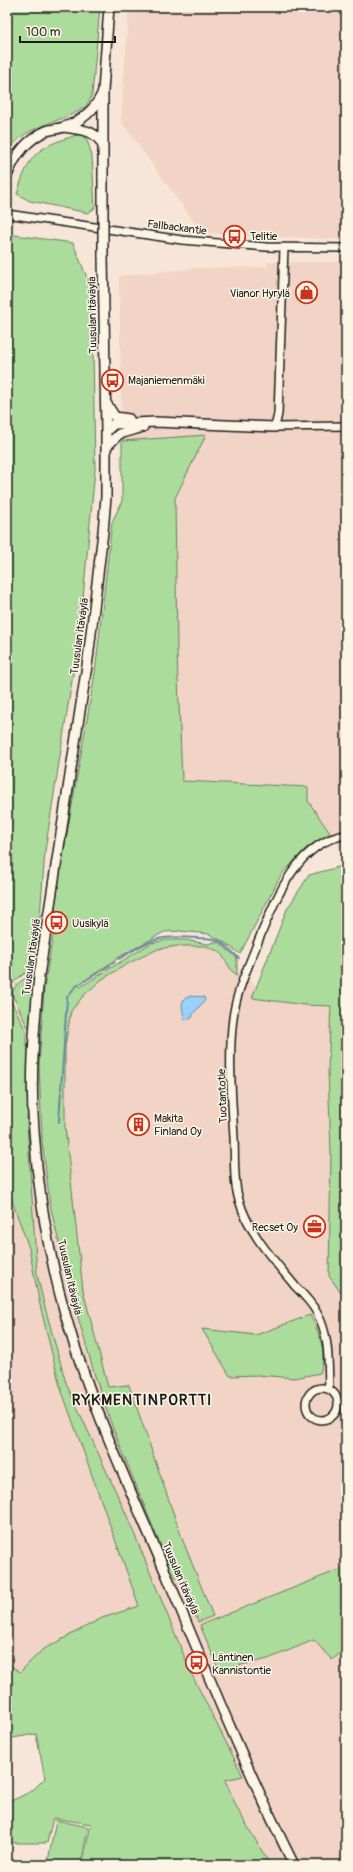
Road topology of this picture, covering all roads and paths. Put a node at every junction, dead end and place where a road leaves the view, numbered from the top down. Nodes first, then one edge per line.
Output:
1 (109, 7) edge
2 (103, 91) junction
3 (64, 127) junction
4 (103, 147) junction
5 (7, 176) edge
6 (7, 214) edge
7 (284, 248) junction
8 (346, 248) edge
9 (105, 402) junction
10 (192, 423) junction
11 (346, 426) edge
12 (275, 427) junction
13 (106, 431) junction
14 (106, 447) junction
15 (346, 835) edge
16 (328, 1371) junction
17 (318, 1388) junction
18 (329, 1389) junction
19 (294, 1865) edge

1 - 2 main road, Tuusulan itäväylä
2 - 3 main road
2 - 4 main road, Tuusulan itäväylä
3 - 4 main road
3 - 5 main road
4 - 9 main road, Tuusulan itäväylä, bridge
6 - 7 street, Fallbackantie
7 - 8 street, Fallbackantie
7 - 12 street
9 - 10 main road
9 - 13 main road, Tuusulan itäväylä
10 - 12 main road
10 - 13 main road
10 - 14 main road
11 - 12 street
13 - 14 main road, Tuusulan itäväylä
14 - 19 main road, Tuusulan itäväylä
15 - 16 street, Tuotantotie
16 - 17 street
16 - 18 street, Tuotantotie
17 - 18 street
17 - 18 street

